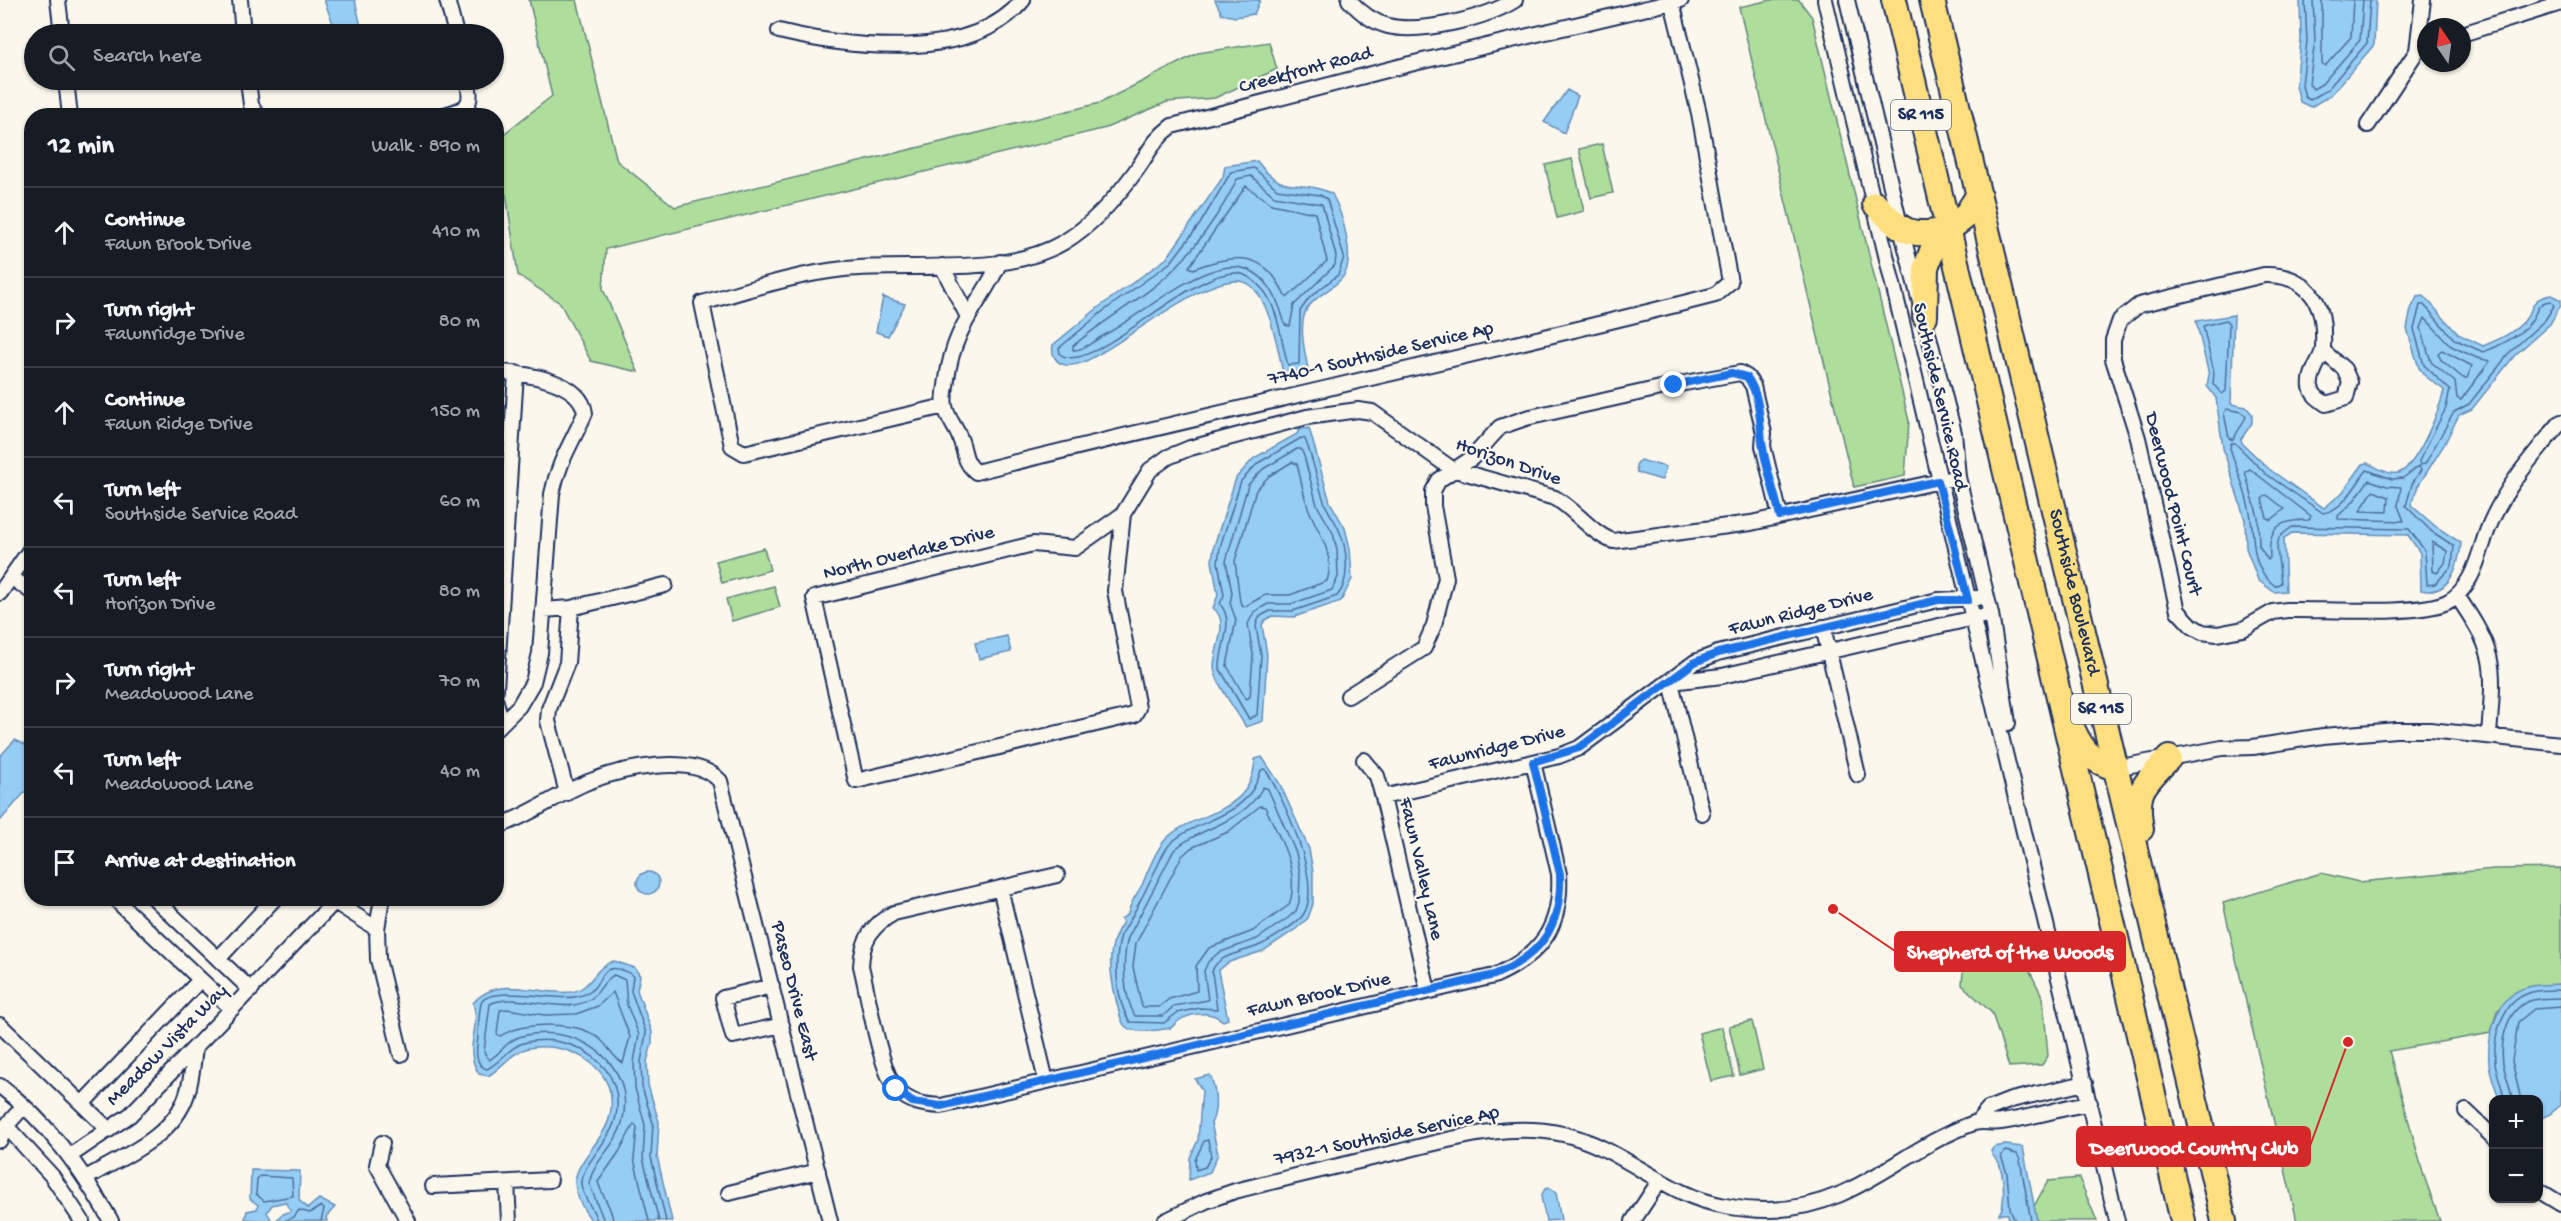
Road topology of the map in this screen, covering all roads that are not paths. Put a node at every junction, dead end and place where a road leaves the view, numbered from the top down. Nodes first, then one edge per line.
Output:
1 (58, 0) edge
2 (240, 0) edge
3 (447, 0) edge
4 (1023, 0) edge
5 (1349, 0) edge
6 (1515, 0) edge
7 (1825, 0) edge
8 (1846, 0) edge
9 (1894, 0) edge
10 (1932, 0) edge
11 (2423, 0) edge
12 (1676, 1) edge
13 (2551, 3) edge
14 (2422, 18) edge
15 (61, 24) edge
16 (242, 24) edge
17 (453, 24) edge
18 (779, 31) dead end
19 (2471, 31) edge
20 (2417, 56) edge
21 (67, 90) edge
22 (249, 90) edge
23 (469, 90) edge
24 (69, 108) edge
25 (252, 108) edge
26 (463, 108) edge
27 (2368, 124) dead end
28 (1978, 196) junction
29 (1875, 204) junction
30 (1900, 229) junction
31 (1948, 230) junction
32 (1000, 262) junction
33 (942, 266) junction
34 (967, 315) junction
35 (1925, 316) junction
36 (2323, 351) dead end
37 (504, 372) edge
38 (516, 373) junction
39 (945, 406) junction
40 (2561, 422) edge
41 (1452, 469) junction
42 (1958, 477) junction
43 (1938, 481) junction
44 (1123, 514) junction
45 (1780, 516) junction
46 (24, 558) edge
47 (504, 563) edge
48 (11, 577) junction
49 (665, 585) dead end
50 (24, 586) edge
51 (0, 593) edge
52 (1987, 595) junction
53 (2457, 596) junction
54 (1968, 600) junction
55 (571, 608) junction
56 (543, 610) junction
57 (1991, 614) junction
58 (1972, 618) junction
59 (1824, 627) junction
60 (1829, 651) junction
61 (1671, 682) junction
62 (1348, 696) dead end
63 (2061, 704) junction
64 (504, 721) edge
65 (2489, 735) junction
66 (2561, 744) edge
67 (2169, 758) junction
68 (1364, 760) dead end
69 (1533, 762) junction
70 (2115, 768) junction
71 (1858, 775) dead end
72 (567, 792) junction
73 (1383, 797) junction
74 (2018, 802) junction
75 (1702, 813) dead end
76 (504, 824) edge
77 (2139, 870) junction
78 (1057, 874) dead end
79 (1000, 888) junction
80 (122, 906) edge
81 (162, 906) edge
82 (268, 906) edge
83 (330, 906) edge
84 (345, 906) edge
85 (381, 906) edge
86 (377, 928) junction
87 (218, 959) junction
88 (200, 980) junction
89 (772, 986) junction
90 (251, 990) junction
91 (1428, 991) junction
92 (232, 1009) junction
93 (0, 1025) edge
94 (782, 1025) junction
95 (195, 1048) junction
96 (401, 1054) dead end
97 (1046, 1081) junction
98 (2085, 1083) junction
99 (2, 1090) edge
100 (2090, 1103) junction
101 (82, 1104) junction
102 (24, 1106) junction
103 (2466, 1111) dead end
104 (1977, 1122) junction
105 (6, 1126) junction
106 (109, 1130) junction
107 (2489, 1134) edge
108 (0, 1140) edge
109 (382, 1143) dead end
110 (71, 1155) junction
111 (818, 1171) junction
112 (86, 1178) junction
113 (550, 1180) dead end
114 (1660, 1180) junction
115 (507, 1183) junction
116 (433, 1186) dead end
117 (729, 1193) dead end
118 (2543, 1193) edge
119 (2561, 1204) edge
120 (82, 1221) edge
121 (111, 1221) edge
122 (408, 1221) edge
123 (509, 1221) edge
124 (830, 1221) edge
125 (1165, 1221) edge
126 (1633, 1221) edge
127 (2117, 1221) edge
128 (2183, 1221) edge
129 (2224, 1221) edge

1 - 15 street
2 - 16 street
3 - 17 street
4 - 18 street
5 - 6 street
7 - 29 street, Southside Service Road
8 - 30 street, Southside Service Road
9 - 31 highway, Southside Boulevard / SR 115
10 - 28 highway, Southside Boulevard / SR 115
11 - 14 street
12 - 32 street, Creekfront Road
12 - 39 street, 7740-1 Southside Service Ap
13 - 19 street
20 - 27 street
21 - 24 street
22 - 25 street
23 - 26 street
28 - 31 highway
28 - 70 highway, Southside Boulevard / SR 115
29 - 30 highway
29 - 43 street, Southside Service Road
30 - 31 highway
30 - 35 street, Southside Service Road
31 - 35 highway
31 - 63 highway, Southside Boulevard / SR 115
32 - 33 street, Creekfront Road
32 - 34 street
33 - 34 street
33 - 39 street, Creekfront Road
34 - 39 street
35 - 42 street, Southside Service Road
36 - 53 street, Deerwood Point Court
37 - 38 street
38 - 47 street
38 - 56 street
40 - 53 street
41 - 44 street, Horizon Drive
41 - 45 street, Horizon Drive
41 - 45 street
41 - 62 street
42 - 43 street, Horizon Drive
42 - 52 street, Southside Service Road
43 - 45 street, Horizon Drive
43 - 54 street, Southside Service Road
44 - 44 street, North Overlake Drive
46 - 48 street
48 - 50 street
48 - 51 street
49 - 55 street
52 - 54 street, Fawn Ridge Drive
52 - 57 street, Southside Service Road
53 - 65 street
54 - 58 street, Southside Service Road
54 - 59 street, Fawn Ridge Drive
55 - 56 street
55 - 72 street
56 - 64 street
57 - 58 street
57 - 74 street, Southside Service Road
58 - 60 street
58 - 74 street, Southside Service Road
59 - 60 street
59 - 61 street, Fawn Ridge Drive
60 - 61 street
60 - 71 street
61 - 69 street, Fawnridge Drive
61 - 75 street
63 - 70 highway
63 - 128 highway, Southside Boulevard / SR 115
65 - 66 street
65 - 67 street
67 - 70 street
67 - 77 highway
68 - 73 street, Fawn Valley Lane
69 - 73 street, Fawnridge Drive
69 - 91 street, Fawn Brook Drive
70 - 77 highway, Southside Boulevard / SR 115
72 - 76 street
72 - 89 street, Paseo Drive East
73 - 91 street, Fawn Valley Lane
74 - 98 street, Southside Service Road
77 - 129 highway, Southside Boulevard / SR 115
78 - 79 street
79 - 97 street
79 - 97 street, Fawn Brook Drive
80 - 88 street
81 - 87 street
82 - 87 street
83 - 90 street, Meadow Vista Way
84 - 86 street
85 - 86 street
86 - 96 street
87 - 90 street
88 - 92 street
88 - 101 street
89 - 94 street, Paseo Drive East
89 - 94 street
90 - 92 street, Meadow Vista Way
91 - 97 street, Fawn Brook Drive
92 - 95 street, Meadow Vista Way
93 - 101 street
94 - 111 street, Paseo Drive East
95 - 106 street, Meadow Vista Way
95 - 112 street
98 - 100 street, Southside Service Road
98 - 104 street
99 - 102 street
100 - 104 street, 7932-1 Southside Service Ap
100 - 127 street, Southside Service Road
101 - 106 street
102 - 105 street
102 - 110 street
103 - 107 street
104 - 114 street, 7932-1 Southside Service Ap
105 - 108 street
105 - 120 street
106 - 110 street, Meadow Vista Way
109 - 122 street
110 - 112 street
111 - 117 street
111 - 124 street, Paseo Drive East
112 - 121 street
113 - 115 street
114 - 125 street, 7932-1 Southside Service Ap
114 - 126 street
115 - 116 street
115 - 123 street
118 - 119 street

